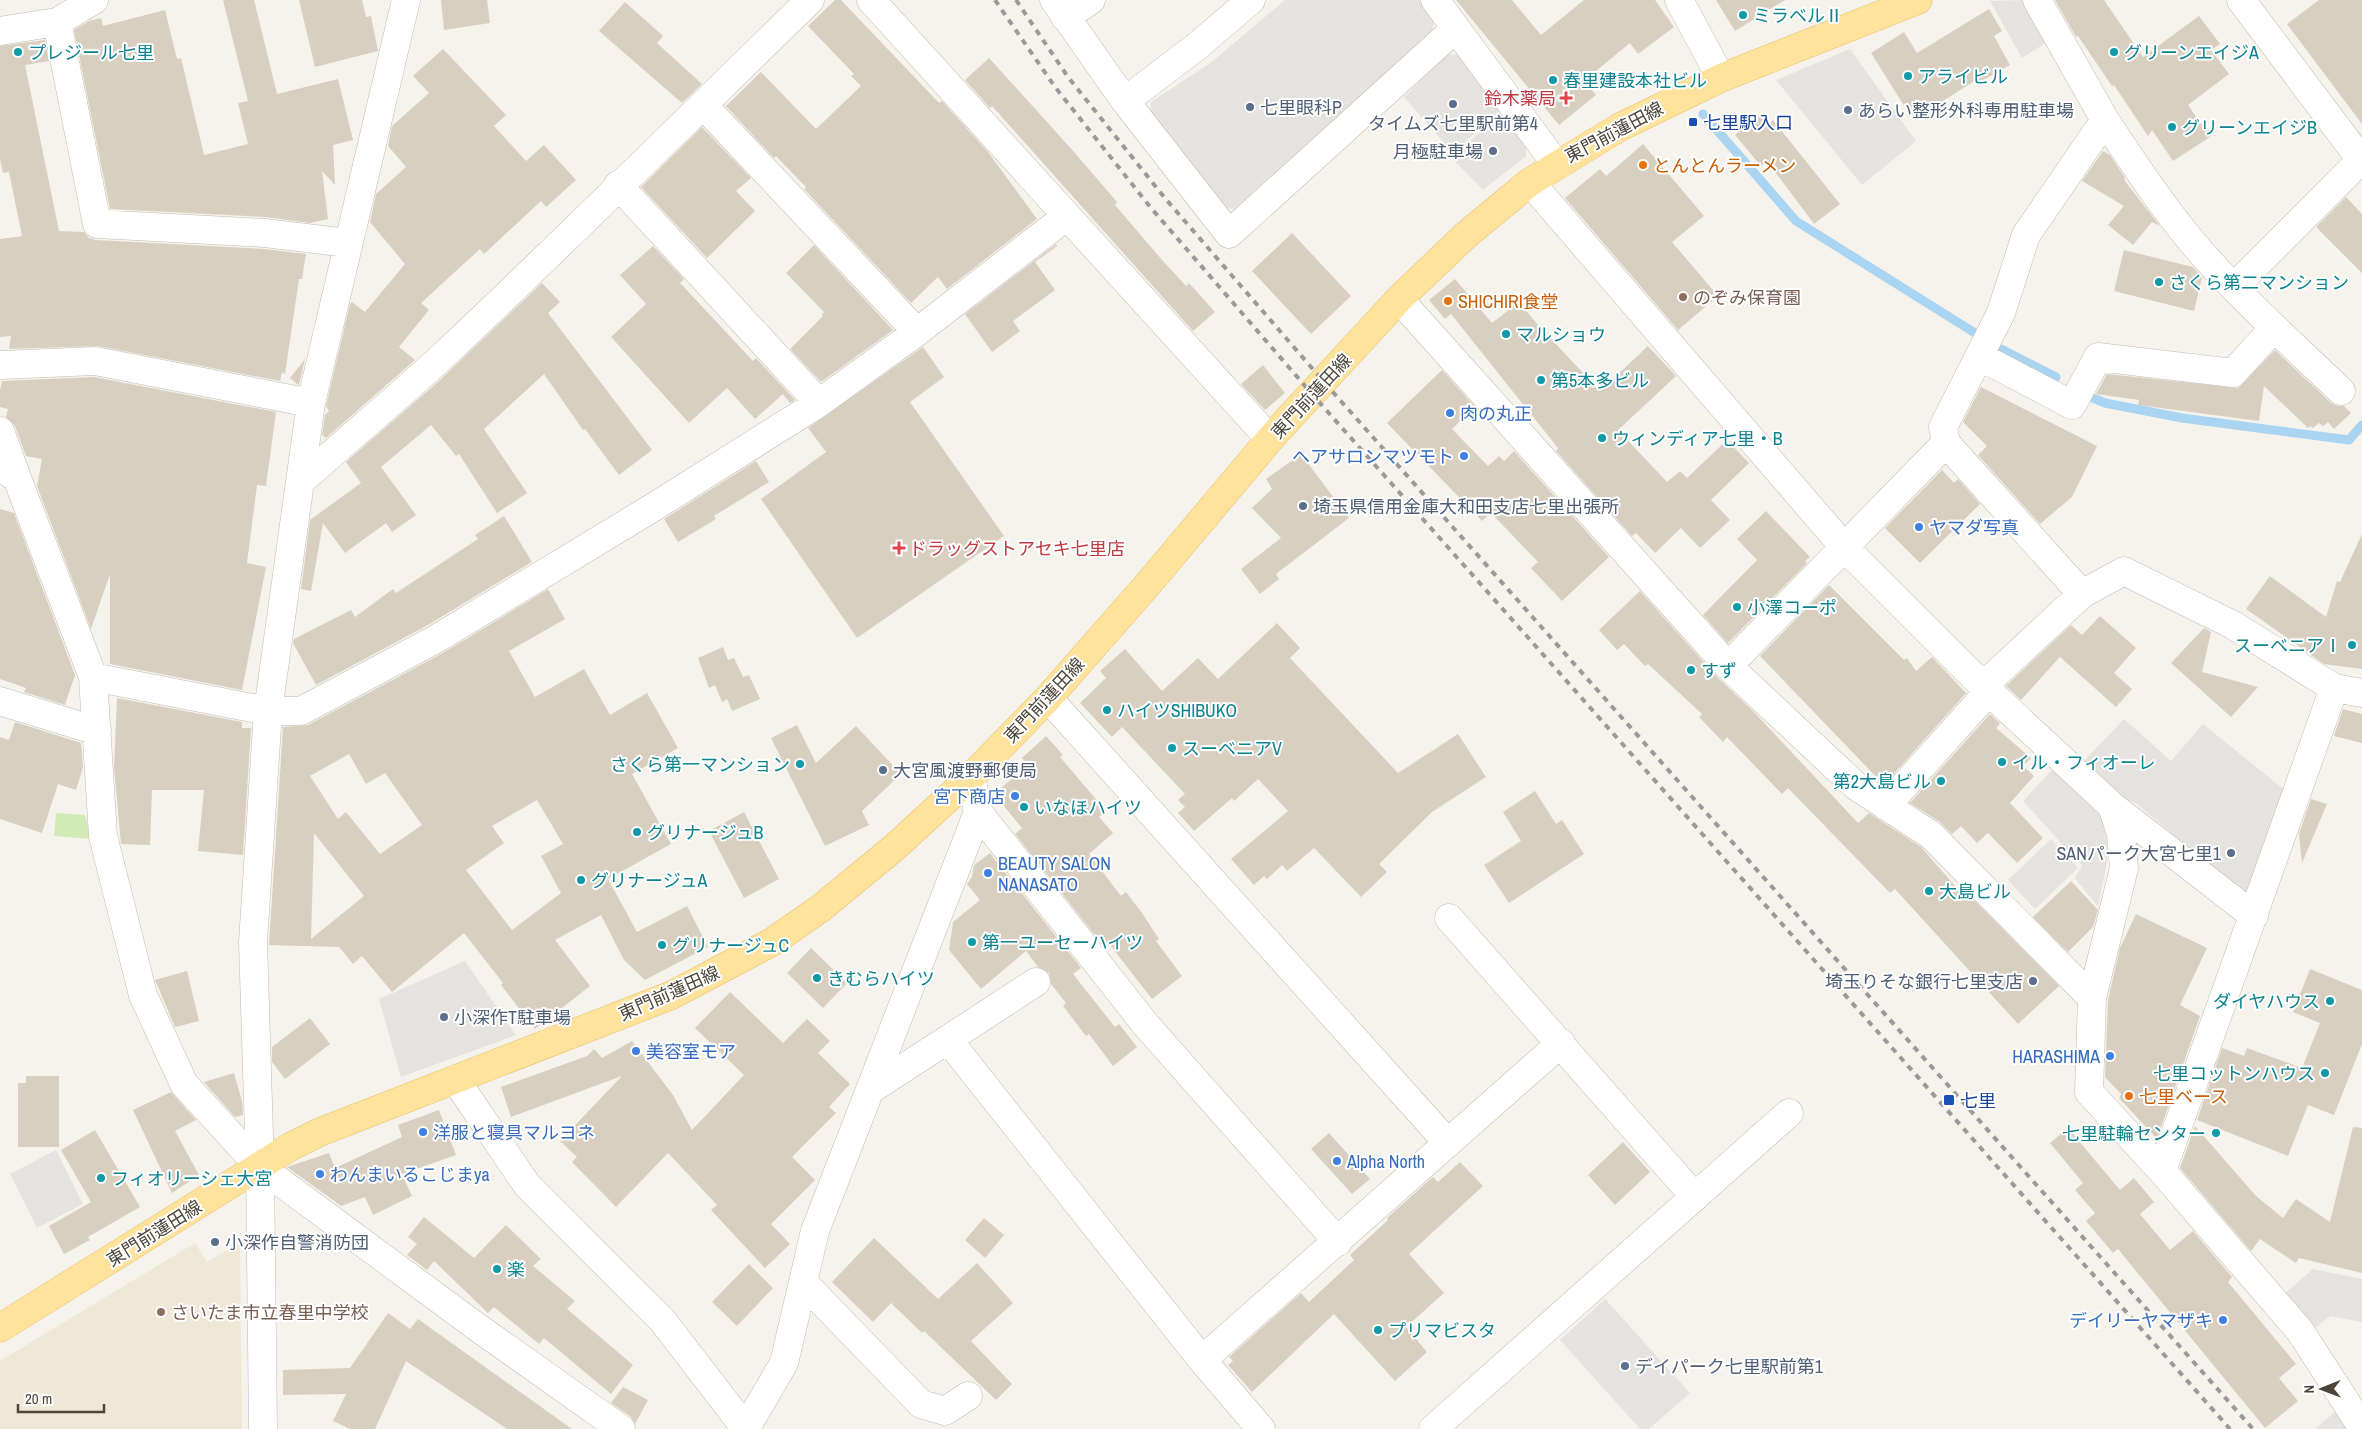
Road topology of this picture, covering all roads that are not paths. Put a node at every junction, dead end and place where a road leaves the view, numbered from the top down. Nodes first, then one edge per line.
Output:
1 (94, 0) edge
2 (406, 0) edge
3 (810, 0) edge
4 (871, 0) edge
5 (1091, 0) edge
6 (1251, 0) edge
7 (1435, 0) edge
8 (1680, 0) edge
9 (1918, 0) edge
10 (2037, 0) edge
11 (2241, 0) edge
12 (1060, 9) edge
13 (57, 22) junction
14 (1455, 29) junction
15 (0, 31) edge
16 (1720, 78) junction
17 (1125, 100) junction
18 (704, 106) junction
19 (2105, 120) junction
20 (2362, 160) edge
21 (1556, 164) junction
22 (1530, 182) junction
23 (618, 185) junction
24 (1067, 216) junction
25 (347, 242) junction
26 (2235, 286) junction
27 (1399, 299) junction
28 (2274, 328) junction
29 (917, 332) junction
30 (1979, 356) junction
31 (0, 365) edge
32 (2341, 391) dead end
33 (311, 403) junction
34 (819, 403) junction
35 (0, 431) edge
36 (1270, 439) junction
37 (1946, 444) junction
38 (9, 473) edge
39 (301, 481) junction
40 (1845, 548) junction
41 (2082, 594) junction
42 (1728, 666) junction
43 (93, 677) junction
44 (2334, 688) junction
45 (1986, 689) junction
46 (2362, 693) edge
47 (1048, 698) junction
48 (0, 701) edge
49 (268, 711) junction
50 (97, 731) junction
51 (971, 777) junction
52 (1886, 806) junction
53 (2112, 806) junction
54 (978, 812) junction
55 (2254, 916) junction
56 (1450, 918) dead end
57 (1036, 982) dead end
58 (2092, 998) junction
59 (949, 1041) junction
60 (1561, 1043) junction
61 (455, 1079) junction
62 (870, 1090) junction
63 (1789, 1113) dead end
64 (1448, 1143) junction
65 (260, 1167) junction
66 (2162, 1171) junction
67 (1695, 1197) junction
68 (1338, 1242) junction
69 (803, 1282) junction
70 (0, 1328) edge
71 (1202, 1360) junction
72 (968, 1396) dead end
73 (2362, 1427) edge
74 (746, 1428) edge
75 (263, 1429) edge
76 (621, 1429) edge
77 (1261, 1429) edge
78 (1433, 1429) edge

1 - 13 street
2 - 25 street
3 - 18 street
4 - 24 street
5 - 12 street
6 - 17 street
7 - 14 street
8 - 16 street
9 - 16 main road, 東門前蓮田線
10 - 19 street
11 - 20 street
12 - 17 street
13 - 15 street
13 - 25 street
14 - 17 street
14 - 21 street
16 - 21 main road, 東門前蓮田線
18 - 23 street
18 - 29 street
19 - 26 street
19 - 30 street
20 - 26 street
21 - 22 main road, 東門前蓮田線
22 - 27 main road, 東門前蓮田線
22 - 40 street
23 - 34 street
23 - 39 street
24 - 29 street
24 - 36 street
25 - 33 street
26 - 28 street
27 - 36 main road, 東門前蓮田線
27 - 42 street
28 - 30 street
28 - 32 street
29 - 34 street
30 - 37 street
31 - 33 street
33 - 39 street
34 - 49 street
35 - 38 street
36 - 47 main road, 東門前蓮田線
37 - 40 street
37 - 41 street
38 - 43 street
39 - 49 street
40 - 42 street
40 - 45 street
41 - 44 street
41 - 45 street
42 - 52 street
43 - 49 street
43 - 50 street
44 - 46 street
44 - 55 street
45 - 52 street
45 - 53 street
47 - 51 main road, 東門前蓮田線
47 - 64 street
48 - 50 street
49 - 65 street
50 - 65 street
51 - 54 street
51 - 61 main road, 東門前蓮田線
52 - 58 street
53 - 55 street
53 - 58 street
54 - 62 street
54 - 68 street
55 - 66 street
56 - 60 street
57 - 59 street
58 - 66 street
59 - 62 street
59 - 71 street
60 - 64 street
60 - 67 street
61 - 65 main road, 東門前蓮田線
61 - 74 street
62 - 69 street
63 - 67 street
64 - 68 street
65 - 70 main road, 東門前蓮田線
65 - 75 street
65 - 76 street
66 - 73 street
67 - 78 street
68 - 71 street
69 - 72 street
69 - 74 street
71 - 77 street

